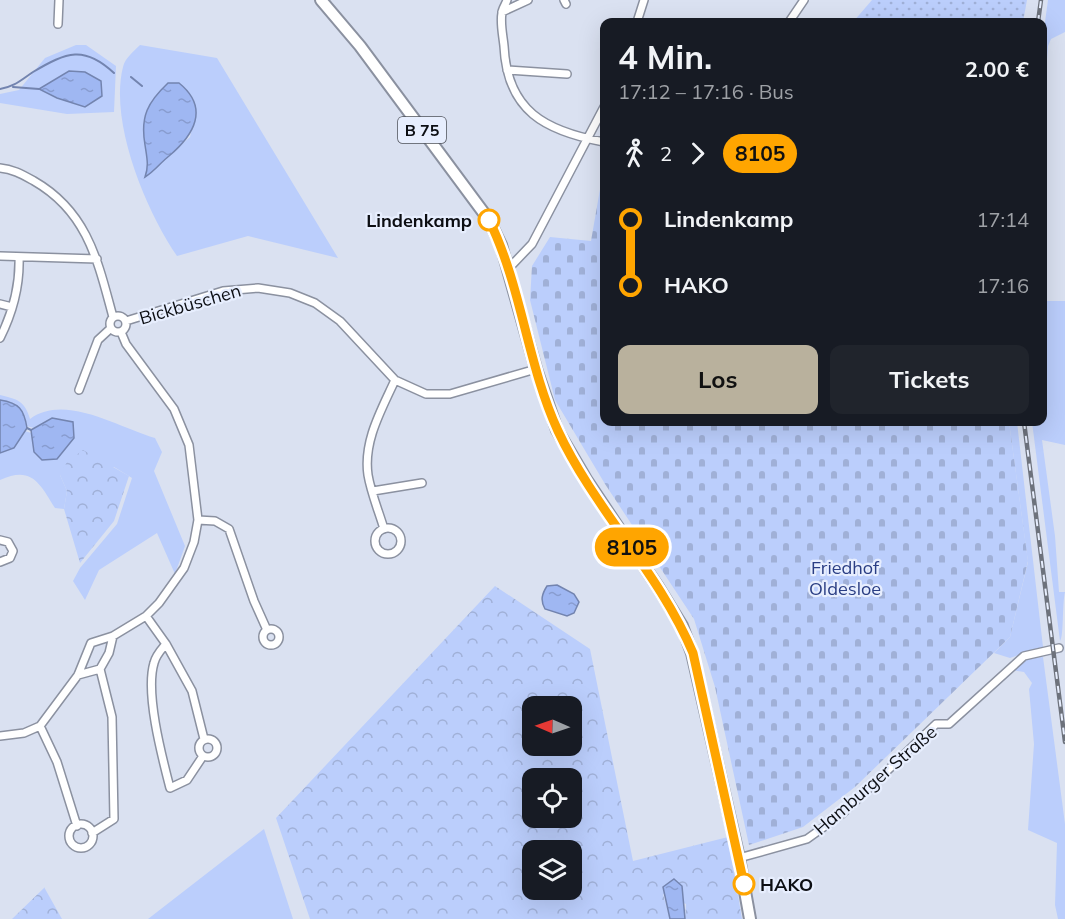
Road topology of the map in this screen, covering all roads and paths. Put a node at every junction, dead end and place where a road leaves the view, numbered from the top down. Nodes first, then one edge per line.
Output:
1 (59, 0) edge
2 (321, 0) edge
3 (507, 0) edge
4 (528, 0) edge
5 (644, 0) edge
6 (804, 0) edge
7 (502, 12) junction
8 (638, 18) edge
9 (792, 18) edge
10 (58, 24) dead end
11 (507, 70) junction
12 (567, 74) dead end
13 (600, 115) edge
14 (588, 139) junction
15 (600, 141) edge
16 (0, 168) edge
17 (0, 256) edge
18 (19, 257) junction
19 (97, 259) junction
20 (509, 268) junction
21 (0, 304) edge
22 (12, 307) junction
23 (113, 317) junction
24 (126, 321) junction
25 (111, 328) junction
26 (121, 332) junction
27 (0, 338) edge
28 (536, 369) junction
29 (395, 380) junction
30 (79, 390) dead end
31 (422, 483) dead end
32 (374, 491) junction
33 (198, 520) junction
34 (384, 529) dead end
35 (0, 540) edge
36 (0, 562) edge
37 (146, 616) junction
38 (267, 630) dead end
39 (113, 636) junction
40 (166, 644) junction
41 (1059, 648) dead end
42 (100, 669) junction
43 (78, 675) junction
44 (40, 726) junction
45 (0, 736) edge
46 (204, 739) junction
47 (203, 756) junction
48 (77, 826) junction
49 (92, 833) junction
50 (739, 858) junction
51 (750, 919) edge

1 - 10 street
2 - 20 main road, B 75
3 - 7 street
4 - 7 street
5 - 8 street
6 - 9 street
7 - 11 street
11 - 12 street
11 - 14 street
13 - 14 street
14 - 15 street
14 - 20 street
16 - 19 street, Bickbüschen
17 - 18 street
18 - 19 street
18 - 22 street
19 - 23 street, Bickbüschen
20 - 28 main road, B 75
21 - 22 street
22 - 27 street
23 - 24 street, Bickbüschen
23 - 25 street, Bickbüschen
24 - 26 street, Bickbüschen
24 - 29 street, Bickbüschen
25 - 26 street, Bickbüschen
25 - 30 street, Bickbüschen
26 - 33 street
28 - 29 street, Bickbüschen
28 - 50 main road, B 75
29 - 32 street
31 - 32 street
32 - 34 street
33 - 37 street
33 - 38 street
35 - 36 street
37 - 39 street
37 - 40 street
39 - 42 street
39 - 43 street
40 - 46 street
40 - 47 street
41 - 50 street, Hamburger Straße
42 - 43 street
42 - 49 street
43 - 44 street
44 - 45 street
44 - 48 street
46 - 47 street
46 - 47 street
48 - 49 street
48 - 49 street
50 - 51 main road, B 75

